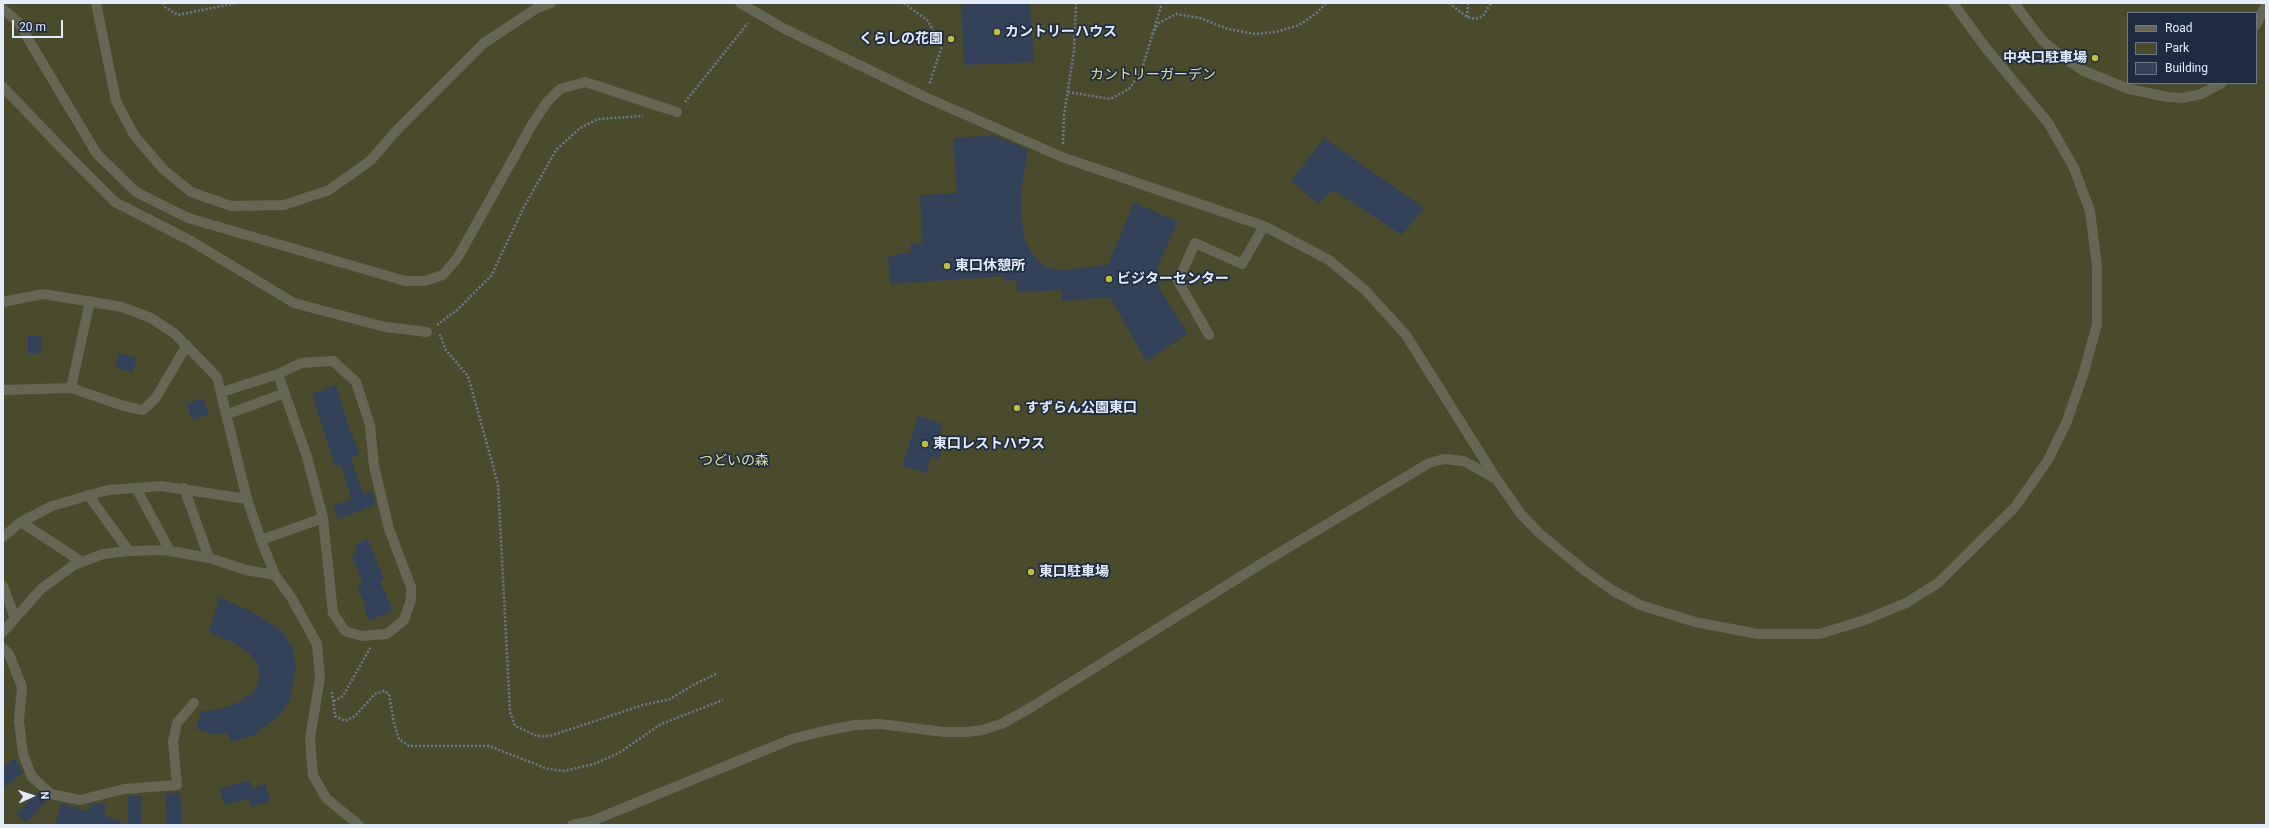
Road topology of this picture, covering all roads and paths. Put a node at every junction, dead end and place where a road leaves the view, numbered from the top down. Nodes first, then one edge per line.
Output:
1 (96, 3) edge
2 (163, 3) edge
3 (236, 3) edge
4 (551, 3) edge
5 (740, 3) edge
6 (904, 3) edge
7 (1076, 3) edge
8 (1162, 3) edge
9 (1326, 3) edge
10 (1449, 3) edge
11 (1468, 3) edge
12 (1491, 3) edge
13 (1953, 3) edge
14 (2014, 3) edge
15 (2266, 4) edge
16 (3, 9) edge
17 (757, 12) junction
18 (1467, 18) junction
19 (2257, 23) edge
20 (1152, 34) junction
21 (2220, 84) edge
22 (3, 87) edge
23 (1068, 92) junction
24 (925, 98) junction
25 (677, 112) joint
26 (650, 115) dead end
27 (1062, 157) junction
28 (1264, 226) junction
29 (90, 301) junction
30 (3, 302) edge
31 (427, 332) junction
32 (1209, 335) dead end
33 (187, 345) junction
34 (278, 374) junction
35 (71, 388) junction
36 (3, 390) edge
37 (222, 392) junction
38 (285, 393) junction
39 (228, 414) junction
40 (1497, 480) junction
41 (136, 488) junction
42 (184, 488) junction
43 (88, 495) junction
44 (247, 499) junction
45 (323, 518) junction
46 (21, 522) junction
47 (3, 536) edge
48 (261, 540) junction
49 (129, 551) junction
50 (170, 551) junction
51 (209, 558) junction
52 (82, 562) junction
53 (275, 575) junction
54 (3, 586) edge
55 (14, 618) junction
56 (3, 632) edge
57 (376, 634) junction
58 (3, 648) edge
59 (718, 673) dead end
60 (332, 688) dead end
61 (723, 700) dead end
62 (334, 701) junction
63 (194, 704) dead end
64 (358, 825) edge
65 (572, 825) edge

1 - 4 street
2 - 3 path
5 - 17 street
6 - 24 path
7 - 23 path
8 - 20 path
9 - 20 path
10 - 18 path
11 - 18 path
12 - 18 path
13 - 40 street
14 - 21 street
15 - 19 street
16 - 25 street
17 - 24 street
17 - 25 path
20 - 23 path
22 - 31 street
23 - 27 path
24 - 27 street
26 - 31 path
27 - 28 street
28 - 32 street
28 - 40 street
29 - 30 street
29 - 33 street
29 - 35 street
31 - 59 path
33 - 35 street
33 - 37 street
34 - 37 street
34 - 38 street
34 - 57 street
35 - 36 street
37 - 39 street
38 - 39 street
38 - 45 street
39 - 44 street
40 - 65 street
41 - 42 street
41 - 43 street
41 - 50 street
42 - 44 street
42 - 51 street
43 - 46 street
43 - 49 street
44 - 48 street
45 - 48 street
45 - 57 street
46 - 47 street
46 - 52 street
48 - 53 street
49 - 50 street
49 - 52 street
50 - 51 street
51 - 53 street
52 - 55 street
53 - 64 street
54 - 55 street
55 - 56 street
57 - 62 path
58 - 63 street
60 - 62 path
61 - 62 path

